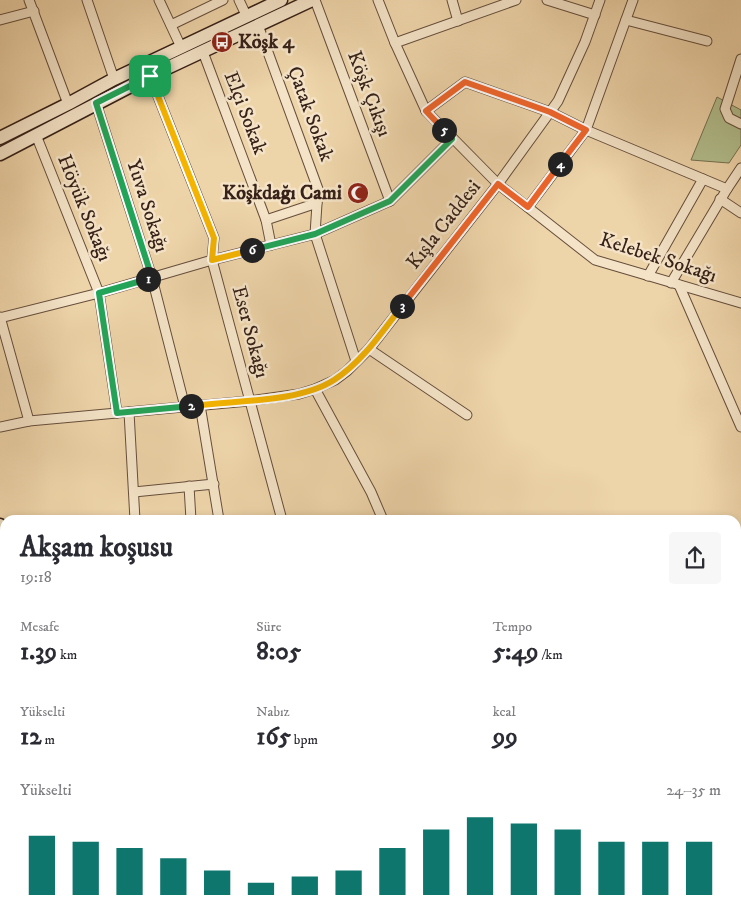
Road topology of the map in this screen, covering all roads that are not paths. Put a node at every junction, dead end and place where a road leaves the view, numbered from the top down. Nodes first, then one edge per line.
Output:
1 (30, 0) edge
2 (87, 0) edge
3 (159, 0) edge
4 (223, 0) edge
5 (239, 0) edge
6 (281, 0) edge
7 (313, 0) edge
8 (378, 0) edge
9 (452, 0) edge
10 (514, 0) edge
11 (546, 0) edge
12 (600, 0) edge
13 (633, 0) edge
14 (34, 12) junction
15 (246, 15) junction
16 (594, 15) junction
17 (0, 20) edge
18 (626, 20) junction
19 (458, 21) junction
20 (258, 25) junction
21 (171, 26) junction
22 (707, 41) dead end
23 (395, 43) junction
24 (181, 47) junction
25 (203, 52) junction
26 (741, 59) edge
27 (150, 76) junction
28 (114, 79) junction
29 (96, 103) junction
30 (68, 104) junction
31 (426, 111) junction
32 (550, 112) junction
33 (741, 124) edge
34 (586, 130) junction
35 (36, 135) junction
36 (0, 138) edge
37 (452, 139) junction
38 (0, 154) edge
39 (741, 168) edge
40 (703, 179) junction
41 (498, 184) junction
42 (727, 189) junction
43 (720, 199) junction
44 (390, 201) junction
45 (318, 203) junction
46 (528, 207) junction
47 (741, 213) edge
48 (266, 220) junction
49 (315, 234) junction
50 (271, 245) junction
51 (212, 260) junction
52 (648, 276) junction
53 (152, 278) junction
54 (675, 284) junction
55 (99, 293) junction
56 (741, 303) edge
57 (0, 318) edge
58 (369, 349) junction
59 (356, 361) junction
60 (315, 389) junction
61 (249, 401) junction
62 (200, 405) junction
63 (185, 407) junction
64 (130, 412) junction
65 (117, 413) junction
66 (467, 415) dead end
67 (29, 421) junction
68 (0, 427) edge
69 (741, 427) edge
70 (214, 484) junction
71 (189, 486) junction
72 (134, 492) junction
73 (135, 515) edge
74 (191, 515) edge
75 (218, 515) edge
76 (281, 515) edge
77 (381, 515) edge

1 - 14 street
2 - 28 street
3 - 21 street
4 - 21 street
5 - 15 street
6 - 15 street
7 - 20 street
7 - 44 street, Köşk Çıkışı
8 - 23 street, Kelebek Sokağı
9 - 19 street
10 - 19 street
11 - 16 street
12 - 16 street, Kışla Caddesi
13 - 18 street
14 - 17 street
14 - 30 street
15 - 24 street
16 - 32 street, Kışla Caddesi
18 - 22 street
18 - 34 street
19 - 23 street
20 - 25 street
20 - 45 street, Çatak Sokak
21 - 24 street
23 - 31 street, Kelebek Sokağı
24 - 28 street
25 - 27 street
25 - 48 street, Elçi Sokak
26 - 33 street
27 - 29 street
27 - 51 street, Eser Sokağı
28 - 30 street
29 - 35 street
29 - 53 street, Yuva Sokağı
30 - 36 street
31 - 32 street
31 - 37 street, Kelebek Sokağı
32 - 34 street
32 - 41 street, Kışla Caddesi
34 - 40 street
34 - 46 street
35 - 38 street
35 - 55 street, Höyük Sokağı
37 - 41 street, Kelebek Sokağı
37 - 44 street
39 - 42 street
40 - 42 street
40 - 52 street
41 - 46 street, Kelebek Sokağı
41 - 58 street, Kışla Caddesi
42 - 43 street
43 - 47 street
43 - 54 street
44 - 49 street
45 - 48 street
45 - 49 street, Çatak Sokak
46 - 52 street, Kelebek Sokağı
48 - 50 street, Elçi Sokak
49 - 50 street
49 - 59 street, Çatak Sokak
50 - 51 street
51 - 53 street
51 - 61 street, Eser Sokağı
52 - 54 street, Kelebek Sokağı
53 - 55 street
53 - 63 street, Yuva Sokağı
54 - 56 street, Kelebek Sokağı
54 - 69 street
55 - 57 street
55 - 65 street, Höyük Sokağı
57 - 67 street
58 - 59 street, Kışla Caddesi
58 - 66 street
59 - 60 street, Kışla Caddesi
60 - 61 street, Kışla Caddesi
60 - 77 street
61 - 62 street, Kışla Caddesi
61 - 76 street, Eser Sokağı
62 - 63 street, Kışla Caddesi
62 - 70 street
63 - 64 street, Kışla Caddesi
64 - 65 street, Kışla Caddesi
64 - 72 street
65 - 67 street, Kışla Caddesi
67 - 68 street, Kışla Caddesi
70 - 71 street
70 - 75 street
71 - 72 street
71 - 74 street
72 - 73 street

